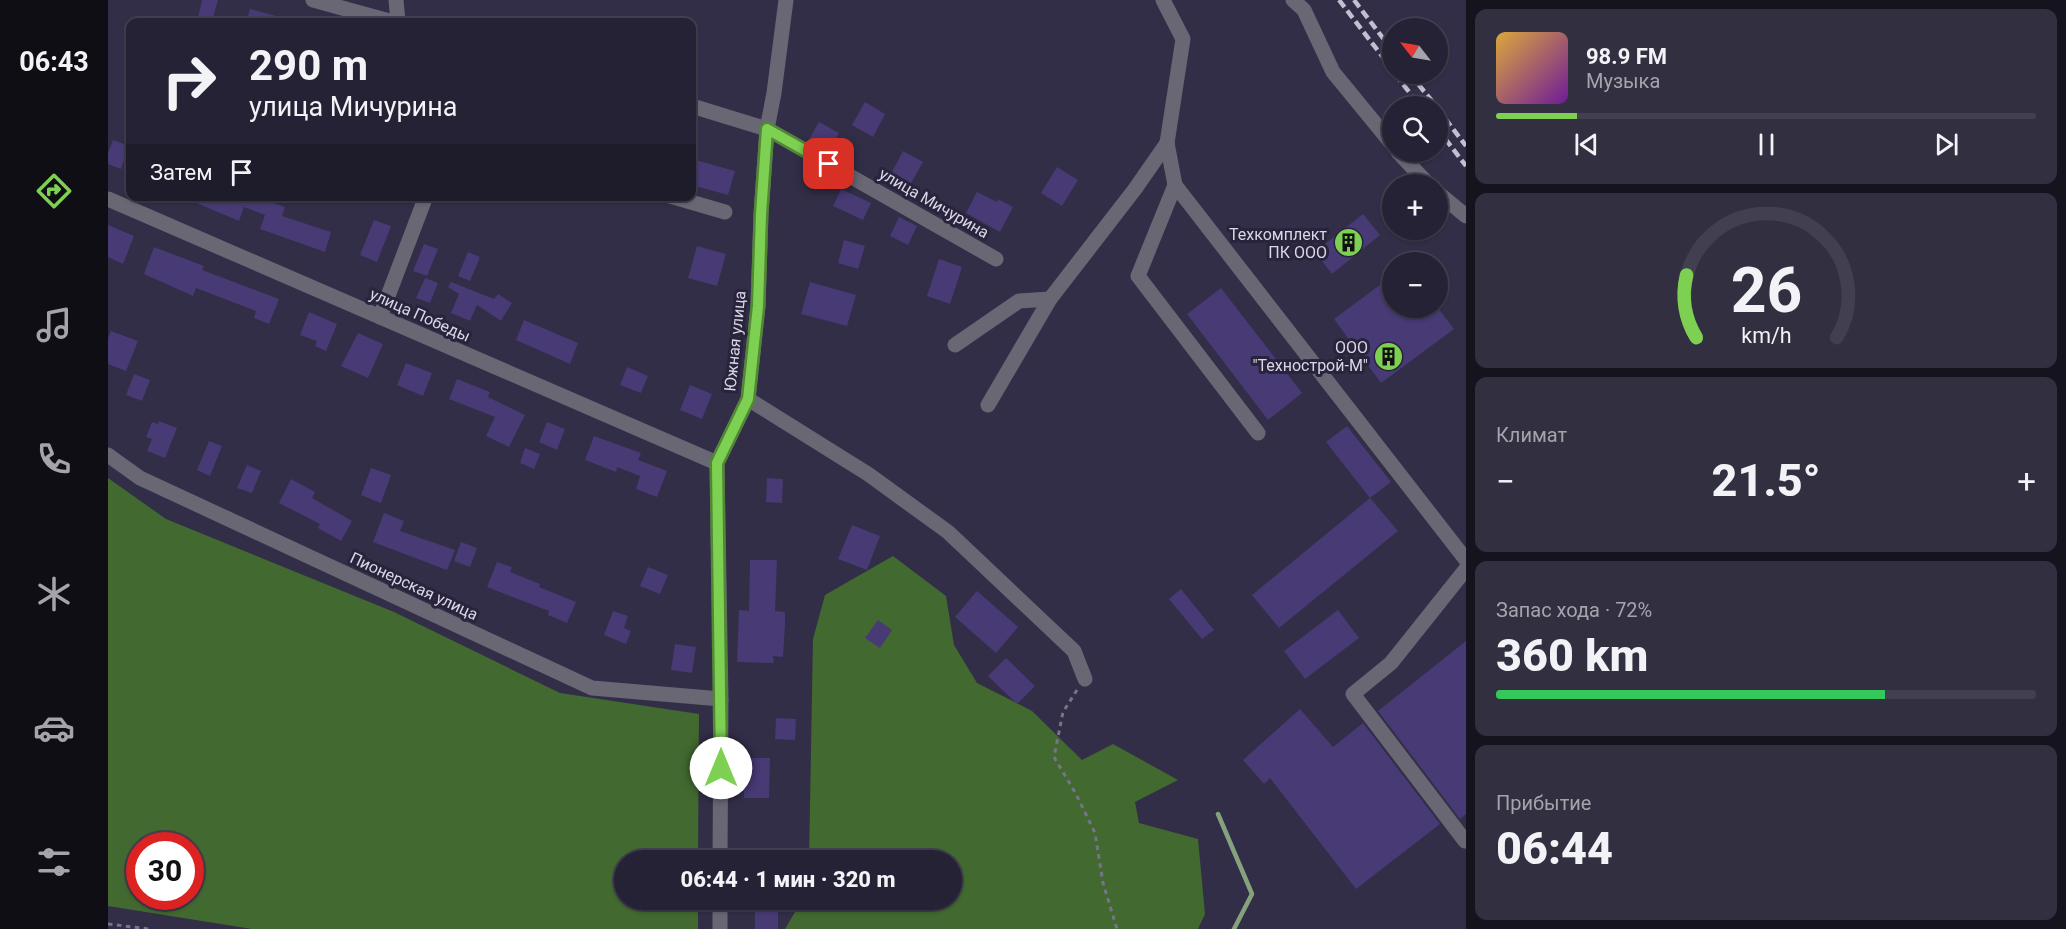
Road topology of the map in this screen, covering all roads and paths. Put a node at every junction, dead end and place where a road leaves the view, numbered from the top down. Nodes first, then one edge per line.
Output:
1 (313, 0) edge
2 (396, 0) edge
3 (786, 0) edge
4 (1163, 0) edge
5 (1293, 0) edge
6 (378, 18) edge
7 (398, 18) edge
8 (696, 107) edge
9 (767, 129) junction
10 (1382, 132) edge
11 (1167, 143) junction
12 (1407, 162) edge
13 (1419, 174) edge
14 (1175, 185) junction
15 (108, 199) edge
16 (424, 201) edge
17 (687, 201) edge
18 (1448, 201) edge
19 (725, 212) dead end
20 (1466, 216) edge
21 (996, 259) dead end
22 (1050, 299) junction
23 (380, 317) junction
24 (955, 345) dead end
25 (748, 399) junction
26 (988, 405) dead end
27 (1258, 433) dead end
28 (108, 455) edge
29 (717, 463) junction
30 (1466, 560) edge
31 (1466, 569) edge
32 (1085, 679) joint
33 (721, 699) junction
34 (1465, 841) edge
35 (720, 850) edge
36 (720, 910) edge
37 (108, 924) edge
38 (149, 929) edge
39 (720, 929) edge
40 (1117, 929) edge

1 - 6 street
2 - 7 street
3 - 9 street, Южная улица
4 - 11 street
5 - 10 street
8 - 9 street, улица Мичурина
9 - 21 street, улица Мичурина
9 - 25 street, Южная улица
11 - 14 street
11 - 22 street
12 - 13 street
14 - 27 street
14 - 30 street
15 - 23 street, улица Победы
16 - 23 street
17 - 19 street
18 - 20 street
22 - 24 street
22 - 26 street
23 - 29 street, улица Победы
25 - 29 street, Южная улица
25 - 32 street
28 - 33 street, Пионерская улица
29 - 33 street, Южная улица
31 - 34 street
32 - 40 path
33 - 35 street, Южная улица
36 - 39 street
37 - 38 path

